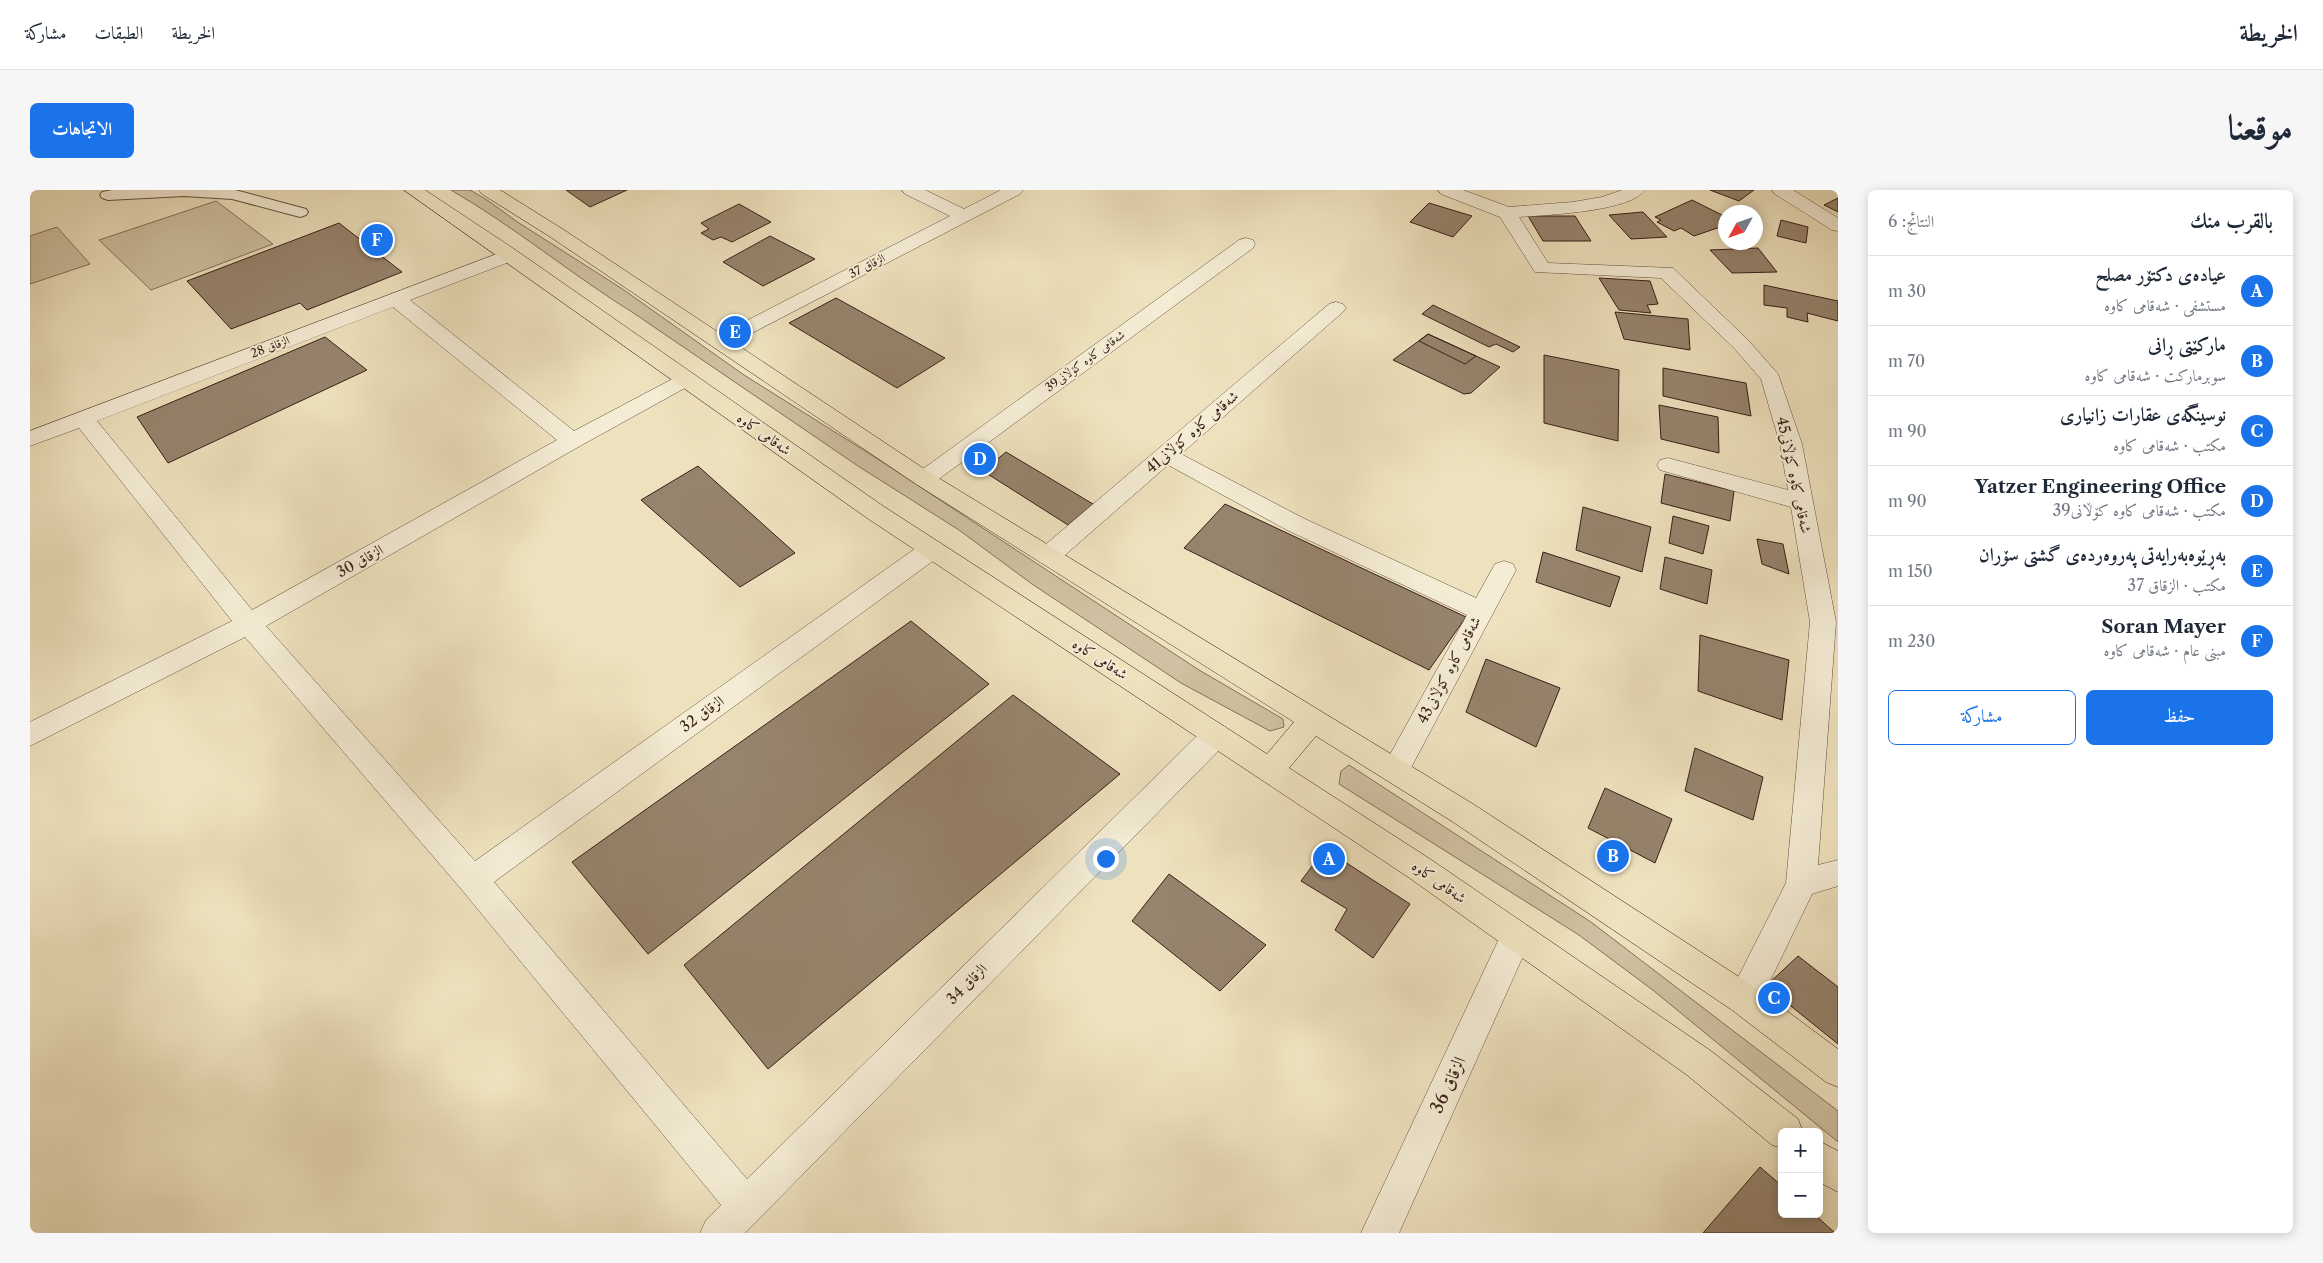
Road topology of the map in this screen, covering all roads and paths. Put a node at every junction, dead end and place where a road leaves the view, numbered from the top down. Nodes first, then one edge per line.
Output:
1 (413, 190) edge
2 (911, 190) edge
3 (1014, 190) edge
4 (1447, 190) edge
5 (1636, 190) edge
6 (210, 191) edge
7 (494, 191) edge
8 (1793, 193) edge
9 (108, 195) dead end
10 (300, 212) dead end
11 (1507, 213) junction
12 (964, 216) junction
13 (1838, 226) edge
14 (1246, 244) dead end
15 (510, 255) junction
16 (396, 299) junction
17 (1336, 308) dead end
18 (720, 342) junction
19 (687, 379) junction
20 (83, 419) junction
21 (30, 439) edge
22 (572, 441) junction
23 (1166, 455) junction
24 (1668, 465) dead end
25 (924, 479) junction
26 (1802, 502) junction
27 (932, 548) junction
28 (1048, 556) junction
29 (1504, 570) dead end
30 (1482, 611) junction
31 (249, 624) junction
32 (1313, 720) junction
33 (30, 735) edge
34 (1216, 735) junction
35 (1270, 771) junction
36 (1395, 771) junction
37 (1838, 872) edge
38 (473, 880) junction
39 (1801, 884) junction
40 (1516, 936) junction
41 (1744, 999) junction
42 (1838, 1070) edge
43 (1780, 1128) edge
44 (1823, 1162) edge
45 (1838, 1174) edge
46 (746, 1206) junction
47 (719, 1233) edge
48 (1380, 1233) edge

1 - 15 main road, شەقامی کاوە
2 - 12 street
3 - 12 street, الزقاق 37
4 - 11 street
5 - 11 street
6 - 9 lane
6 - 10 lane
7 - 18 main road
8 - 13 street
11 - 26 street, شەقامی کاوە کۆڵانی45
12 - 18 street, الزقاق 37
14 - 25 street, شەقامی کاوە کۆڵانی39
15 - 16 street, الزقاق 28
15 - 19 main road, شەقامی کاوە
16 - 20 street, الزقاق 28
16 - 22 street
17 - 23 street, شەقامی کاوە کۆڵانی41
18 - 25 main road
19 - 22 street, الزقاق 30
19 - 27 main road, شەقامی کاوە
20 - 21 street, الزقاق 28
20 - 31 street
22 - 31 street, الزقاق 30
23 - 28 street, شەقامی کاوە کۆڵانی41
23 - 30 street
24 - 26 street
25 - 28 main road
26 - 39 street, شەقامی کاوە کۆڵانی45
27 - 34 main road, شەقامی کاوە
27 - 38 street, الزقاق 32
28 - 32 main road
29 - 30 street, شەقامی کاوە کۆڵانی43
30 - 36 street, شەقامی کاوە کۆڵانی43
31 - 33 street, الزقاق 30
31 - 38 street
32 - 35 main road
32 - 36 main road
34 - 35 main road, شەقامی کاوە
34 - 46 street, الزقاق 34
35 - 40 main road, شەقامی کاوە
36 - 41 main road
37 - 39 street
38 - 46 street
39 - 41 street, شەقامی کاوە کۆڵانی45
40 - 43 main road, شەقامی کاوە
40 - 48 street, الزقاق 36
41 - 42 main road
44 - 45 main road
46 - 47 street, الزقاق 34

